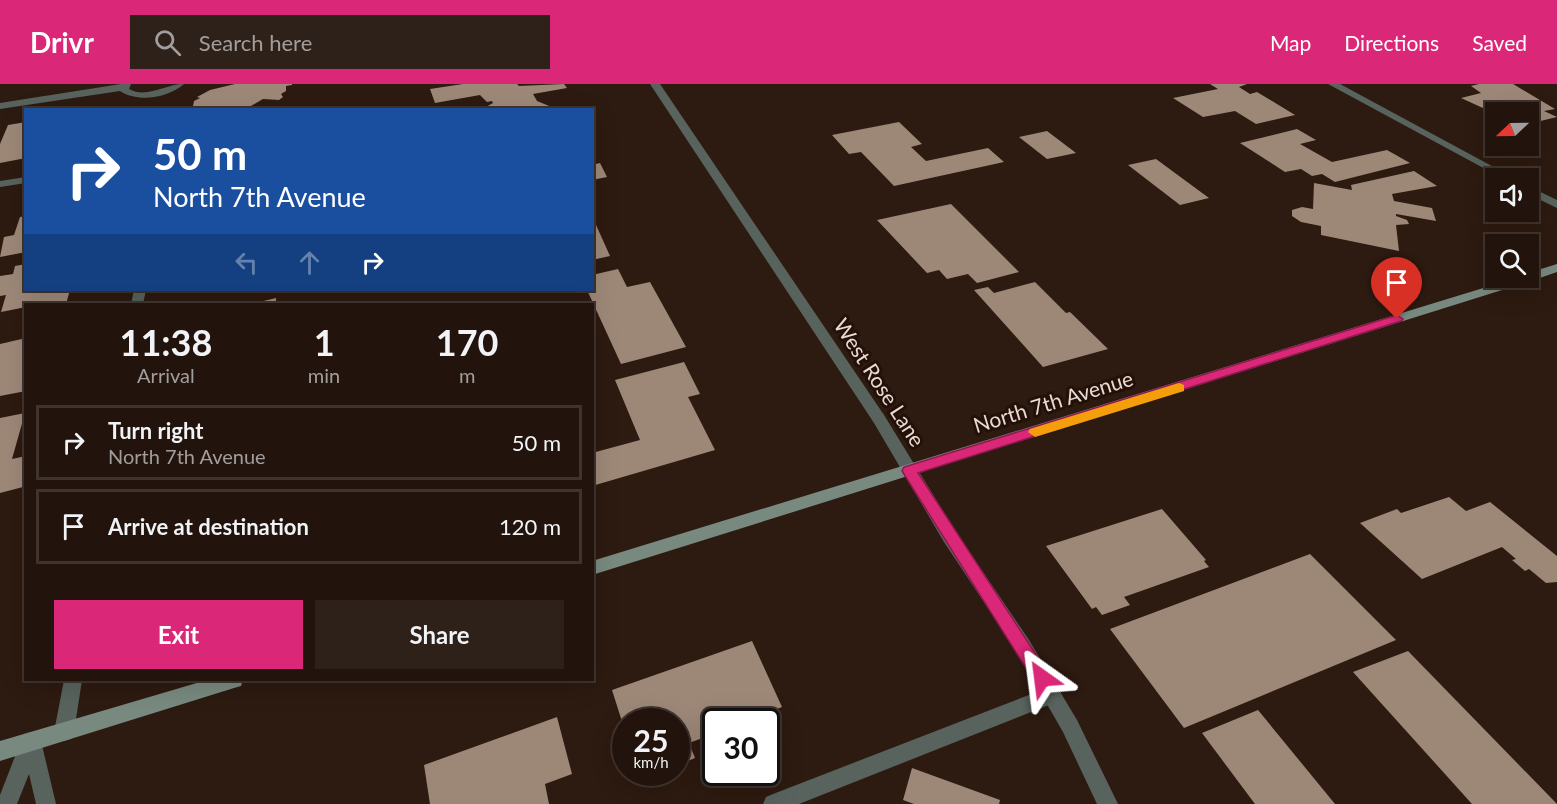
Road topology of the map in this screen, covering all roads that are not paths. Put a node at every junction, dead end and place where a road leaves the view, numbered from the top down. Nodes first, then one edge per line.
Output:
1 (179, 84) edge
2 (655, 84) edge
3 (1333, 84) edge
4 (125, 86) edge
5 (0, 106) edge
6 (1490, 168) edge
7 (24, 180) edge
8 (0, 184) edge
9 (1539, 195) edge
10 (1557, 205) edge
11 (1557, 268) edge
12 (1539, 274) edge
13 (1493, 288) edge
14 (909, 471) junction
15 (594, 567) edge
16 (73, 681) edge
17 (231, 681) edge
18 (1052, 695) junction
19 (64, 732) junction
20 (31, 741) junction
21 (0, 751) edge
22 (7, 804) edge
23 (46, 804) edge
24 (773, 804) edge
25 (1108, 804) edge

1 - 4 street
2 - 14 street, West Rose Lane
3 - 6 street
4 - 5 street
7 - 8 street
9 - 10 street
11 - 12 main road, North 7th Avenue
13 - 14 main road, North 7th Avenue
14 - 15 main road, North 7th Avenue
14 - 18 street, West Rose Lane
16 - 19 street
17 - 19 main road
18 - 24 street
18 - 25 street, West Rose Lane
19 - 20 main road
20 - 21 main road
20 - 22 street
20 - 23 street

